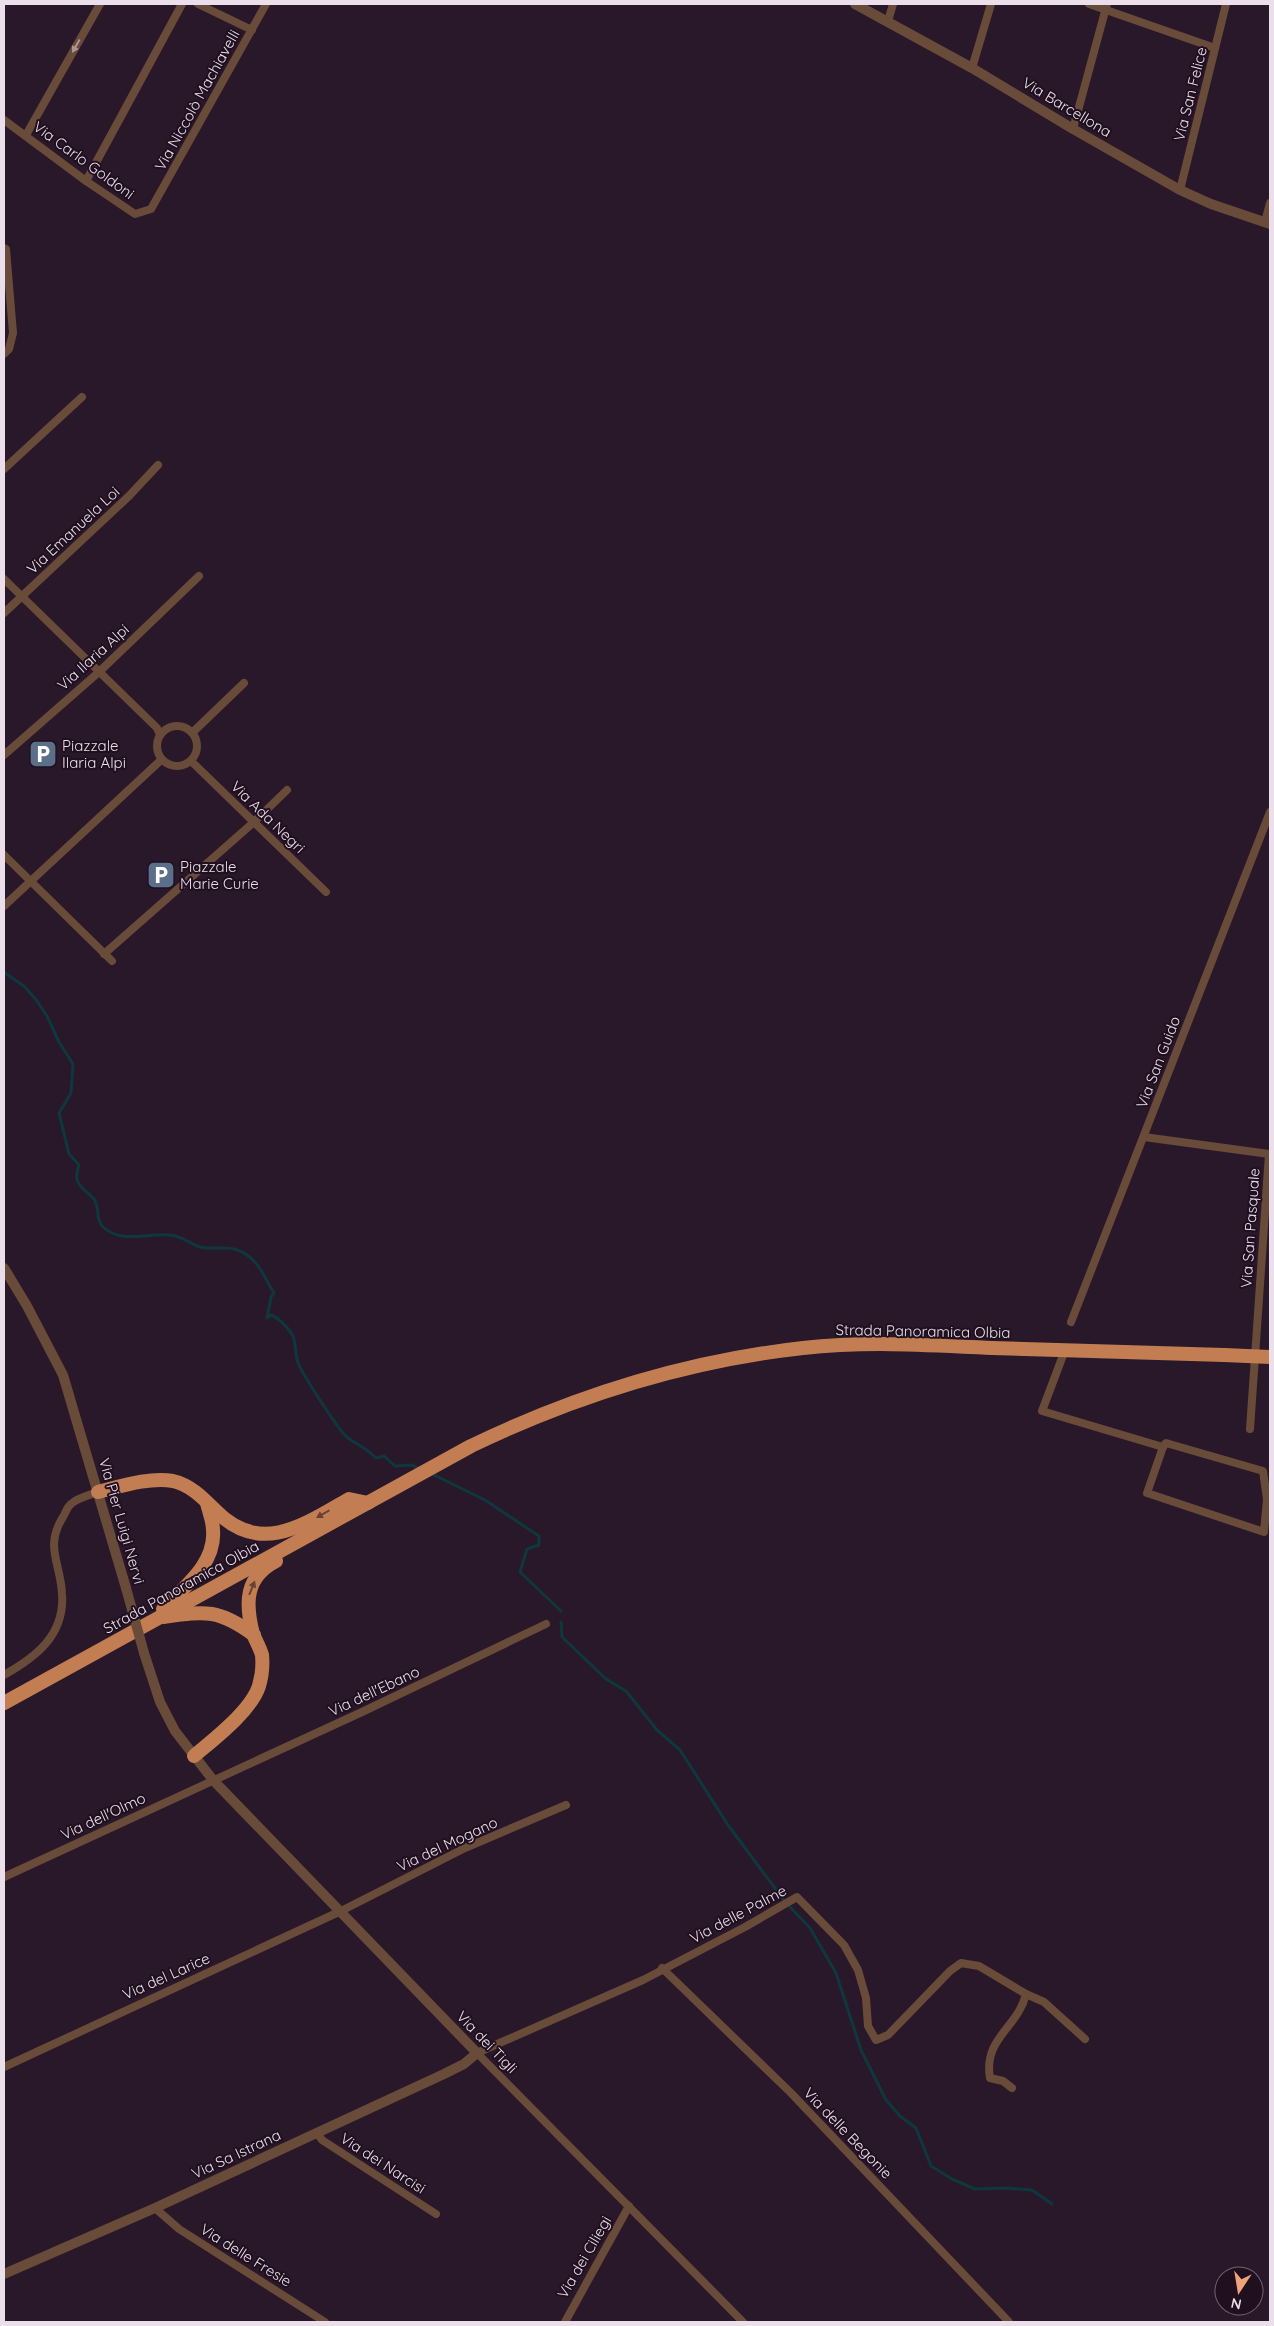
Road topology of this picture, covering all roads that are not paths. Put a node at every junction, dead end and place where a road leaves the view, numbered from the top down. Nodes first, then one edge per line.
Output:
1 (100, 4) edge
2 (182, 4) edge
3 (198, 4) edge
4 (266, 4) edge
5 (855, 4) edge
6 (893, 4) edge
7 (991, 4) edge
8 (1089, 4) edge
9 (1226, 4) edge
10 (1106, 7) edge
11 (888, 20) junction
12 (252, 30) junction
13 (1215, 48) junction
14 (972, 68) junction
15 (4, 120) edge
16 (1073, 129) junction
17 (26, 135) junction
18 (86, 181) junction
19 (1180, 190) junction
20 (1270, 204) edge
21 (151, 209) joint
22 (1268, 223) edge
23 (4, 248) edge
24 (7, 352) edge
25 (82, 397) dead end
26 (158, 465) dead end
27 (4, 469) edge
28 (199, 576) dead end
29 (4, 579) edge
30 (22, 597) junction
31 (4, 613) edge
32 (99, 672) junction
33 (244, 683) dead end
34 (192, 733) junction
35 (160, 734) junction
36 (4, 755) edge
37 (161, 760) junction
38 (191, 761) junction
39 (287, 790) dead end
40 (1270, 812) edge
41 (254, 822) junction
42 (4, 855) edge
43 (30, 881) junction
44 (326, 892) dead end
45 (4, 906) edge
46 (104, 954) junction
47 (112, 961) dead end
48 (1144, 1137) junction
49 (4, 1268) edge
50 (1071, 1322) dead end
51 (1065, 1350) junction
52 (1270, 1357) edge
53 (1250, 1430) dead end
54 (1163, 1447) junction
55 (98, 1492) junction
56 (370, 1501) junction
57 (207, 1503) junction
58 (347, 1514) junction
59 (154, 1619) junction
60 (546, 1624) dead end
61 (254, 1635) junction
62 (4, 1675) edge
63 (4, 1703) edge
64 (194, 1756) junction
65 (213, 1780) junction
66 (566, 1805) dead end
67 (4, 1876) edge
68 (341, 1912) junction
69 (662, 1968) junction
70 (1026, 1994) junction
71 (1085, 2039) dead end
72 (477, 2053) junction
73 (4, 2067) edge
74 (1012, 2088) dead end
75 (317, 2133) junction
76 (629, 2206) junction
77 (155, 2208) junction
78 (436, 2214) dead end
79 (4, 2274) edge
80 (325, 2322) edge
81 (565, 2322) edge
82 (743, 2322) edge
83 (1008, 2322) edge

1 -> 17 street
2 - 18 street
3 - 12 street
4 - 12 street, Via Niccolò Machiavelli
5 - 11 street, Via Barcellona
6 - 11 street
7 - 14 street
8 - 10 street
9 - 13 street, Via San Felice
10 - 13 street
10 - 16 street
11 - 14 street, Via Barcellona
12 - 21 street, Via Niccolò Machiavelli
13 - 19 street, Via San Felice
14 - 16 street, Via Barcellona
15 - 17 street, Via Carlo Goldoni
16 - 19 street, Via Barcellona
17 - 18 street, Via Carlo Goldoni
18 - 21 street, Via Carlo Goldoni
19 - 22 street, Via Barcellona
20 - 22 street
23 - 24 street
25 - 27 street
26 - 30 street, Via Emanuela Loi
28 - 32 street, Via Ilaria Alpi
29 - 30 street
30 - 31 street, Via Emanuela Loi
30 - 32 street
32 - 35 street
32 - 36 street, Via Ilaria Alpi
33 - 34 street
34 - 35 street
34 - 38 street
35 - 37 street
37 - 38 street
37 - 43 street
38 - 41 street, Via Ada Negri
39 - 41 street
40 - 48 street, Via San Guido
41 - 44 street, Via Ada Negri
41 - 46 street
42 - 43 street
43 - 45 street
43 - 46 street
46 - 47 street
48 - 50 street, Via San Guido
48 - 53 street, Via San Pasquale
49 - 55 street, Via Pier Luigi Nervi
51 - 52 highway, Strada Panoramica Olbia, bridge
51 - 54 street
51 - 56 highway, Strada Panoramica Olbia
54 - 54 street
55 - 57 highway
55 - 62 street
55 - 64 street, Via Pier Luigi Nervi, bridge
56 -> 57 highway
56 - 58 highway, Strada Panoramica Olbia
57 - 59 highway
58 - 59 highway, Strada Panoramica Olbia
61 -> 58 highway
59 - 61 highway
59 - 63 highway, Strada Panoramica Olbia
60 - 65 street, Via dell'Ebano
61 - 64 highway
64 - 65 street, Via Pier Luigi Nervi
65 - 67 street, Via dell'Olmo
65 - 68 street, Via dei Tigli
66 - 68 street, Via del Mogano
68 - 72 street, Via dei Tigli
68 - 73 street, Via del Larice
69 - 70 street, Via delle Palme
69 - 72 street, Via delle Palme
69 - 83 street, Via delle Begonie
70 - 71 street
70 - 74 street
72 - 75 street, Via Sa Istrana
72 - 76 street, Via dei Tigli
75 - 77 street, Via Sa Istrana
75 - 78 street, Via dei Narcisi
76 - 81 street, Via dei Ciliegi
76 - 82 street, Via dei Tigli
77 - 79 street, Via Sa Istrana
77 - 80 street, Via delle Fresie

